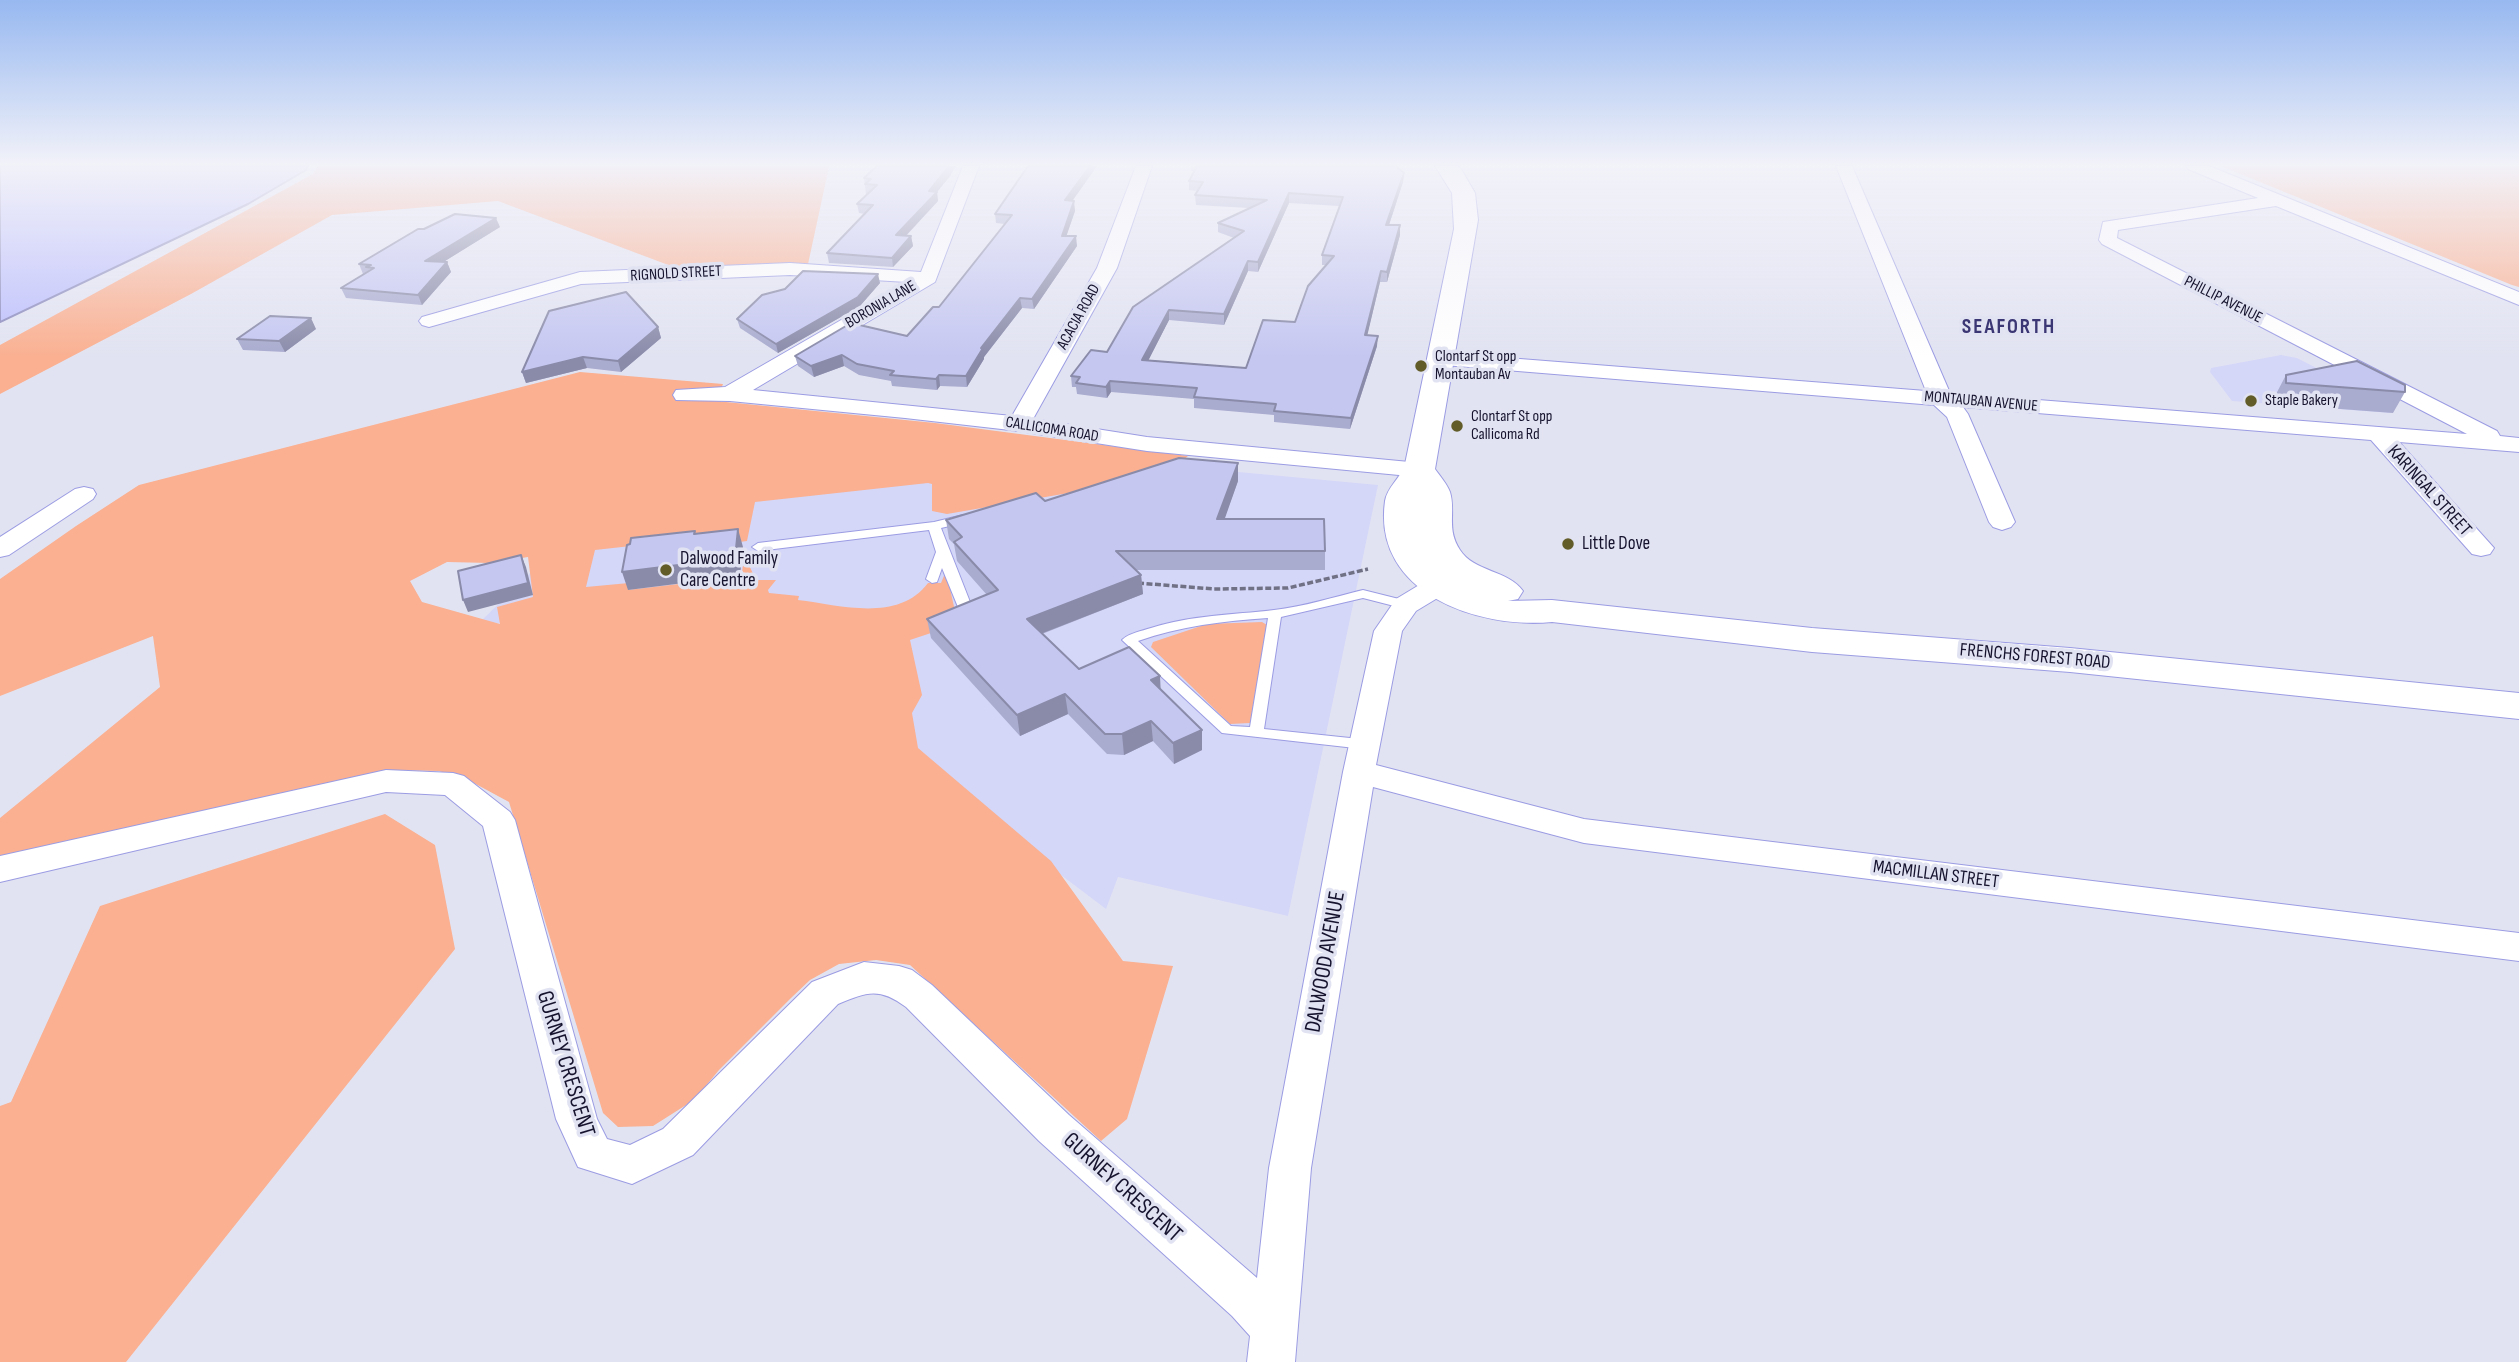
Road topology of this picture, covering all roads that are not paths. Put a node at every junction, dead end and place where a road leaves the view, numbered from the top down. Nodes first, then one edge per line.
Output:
1 (947, 230) edge
2 (1121, 230) edge
3 (1465, 230) edge
4 (1870, 230) edge
5 (2109, 230) edge
6 (2346, 230) edge
7 (928, 278) junction
8 (2519, 299) edge
9 (429, 321) dead end
10 (1444, 359) junction
11 (730, 394) junction
12 (684, 395) dead end
13 (1941, 399) junction
14 (1020, 424) junction
15 (2378, 435) junction
16 (2510, 444) edge
17 (1420, 470) junction
18 (84, 494) dead end
19 (973, 516) edge
20 (2002, 522) dead end
21 (929, 527) junction
22 (758, 547) dead end
23 (2481, 548) dead end
24 (0, 549) edge
25 (942, 552) junction
26 (1449, 578) junction
27 (932, 579) dead end
28 (1406, 605) junction
29 (965, 607) edge
30 (1275, 614) junction
31 (2519, 706) edge
32 (1256, 733) junction
33 (1362, 758) junction
34 (0, 869) edge
35 (2519, 947) edge
36 (1273, 1345) edge

1 - 7 street, BORONIA LANE
2 - 14 street, ACACIA ROAD
3 - 10 main road
4 - 13 street
5 - 16 street, PHILLIP AVENUE
6 - 8 street
7 - 9 street, RIGNOLD STREET
7 - 11 street, BORONIA LANE
10 - 13 street, MONTAUBAN AVENUE
10 - 17 main road
11 - 12 street, CALLICOMA ROAD
11 - 14 street, CALLICOMA ROAD
13 - 15 street, MONTAUBAN AVENUE
13 - 20 street
14 - 17 street, CALLICOMA ROAD
15 - 16 street, MONTAUBAN AVENUE
15 - 23 street, KARINGAL STREET
17 - 26 main road
18 - 24 street
19 - 21 lane
21 - 22 lane
21 - 25 lane
25 - 27 lane
25 - 29 lane
26 - 28 street, DALWOOD AVENUE
26 - 31 main road, FRENCHS FOREST ROAD
28 - 30 lane
28 - 33 street, DALWOOD AVENUE
30 - 32 lane
30 - 32 lane
32 - 33 lane
33 - 35 street, MACMILLAN STREET
33 - 36 street, DALWOOD AVENUE
34 - 36 street, GURNEY CRESCENT

